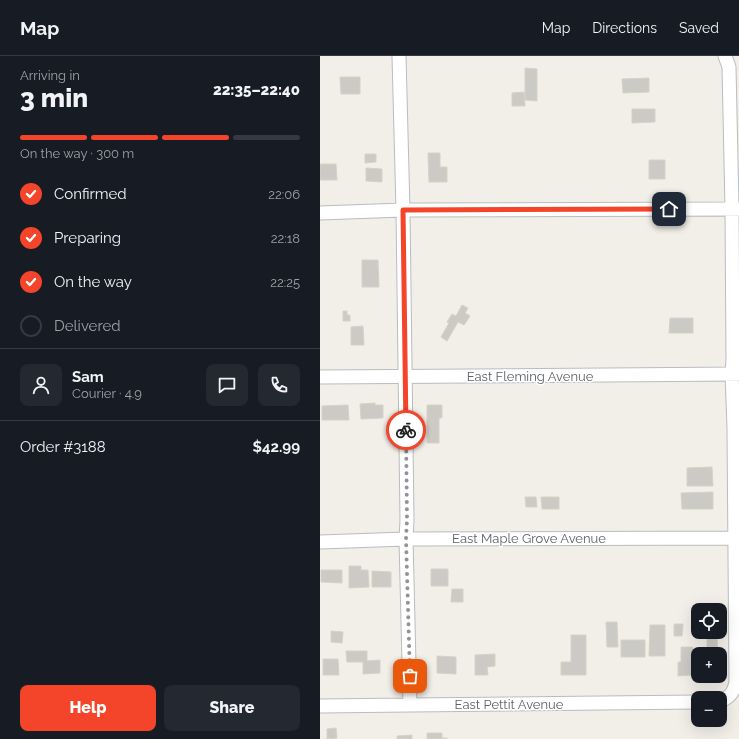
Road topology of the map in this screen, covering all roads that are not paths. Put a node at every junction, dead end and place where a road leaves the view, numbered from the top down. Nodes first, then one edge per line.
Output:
1 (399, 56) edge
2 (725, 56) edge
3 (736, 209) edge
4 (403, 210) junction
5 (320, 213) edge
6 (736, 374) edge
7 (320, 377) edge
8 (406, 377) junction
9 (737, 538) edge
10 (406, 539) junction
11 (320, 542) edge
12 (727, 696) edge
13 (691, 702) edge
14 (410, 705) junction
15 (320, 706) edge

1 - 4 street
2 - 3 street
3 - 4 street
3 - 6 street
4 - 5 street
4 - 8 street
6 - 8 street, East Fleming Avenue
6 - 9 street
7 - 8 street, East Fleming Avenue
8 - 10 street
9 - 10 street, East Maple Grove Avenue
9 - 12 street
10 - 11 street, East Maple Grove Avenue
10 - 14 street
13 - 14 street, East Pettit Avenue
14 - 15 street, East Pettit Avenue

